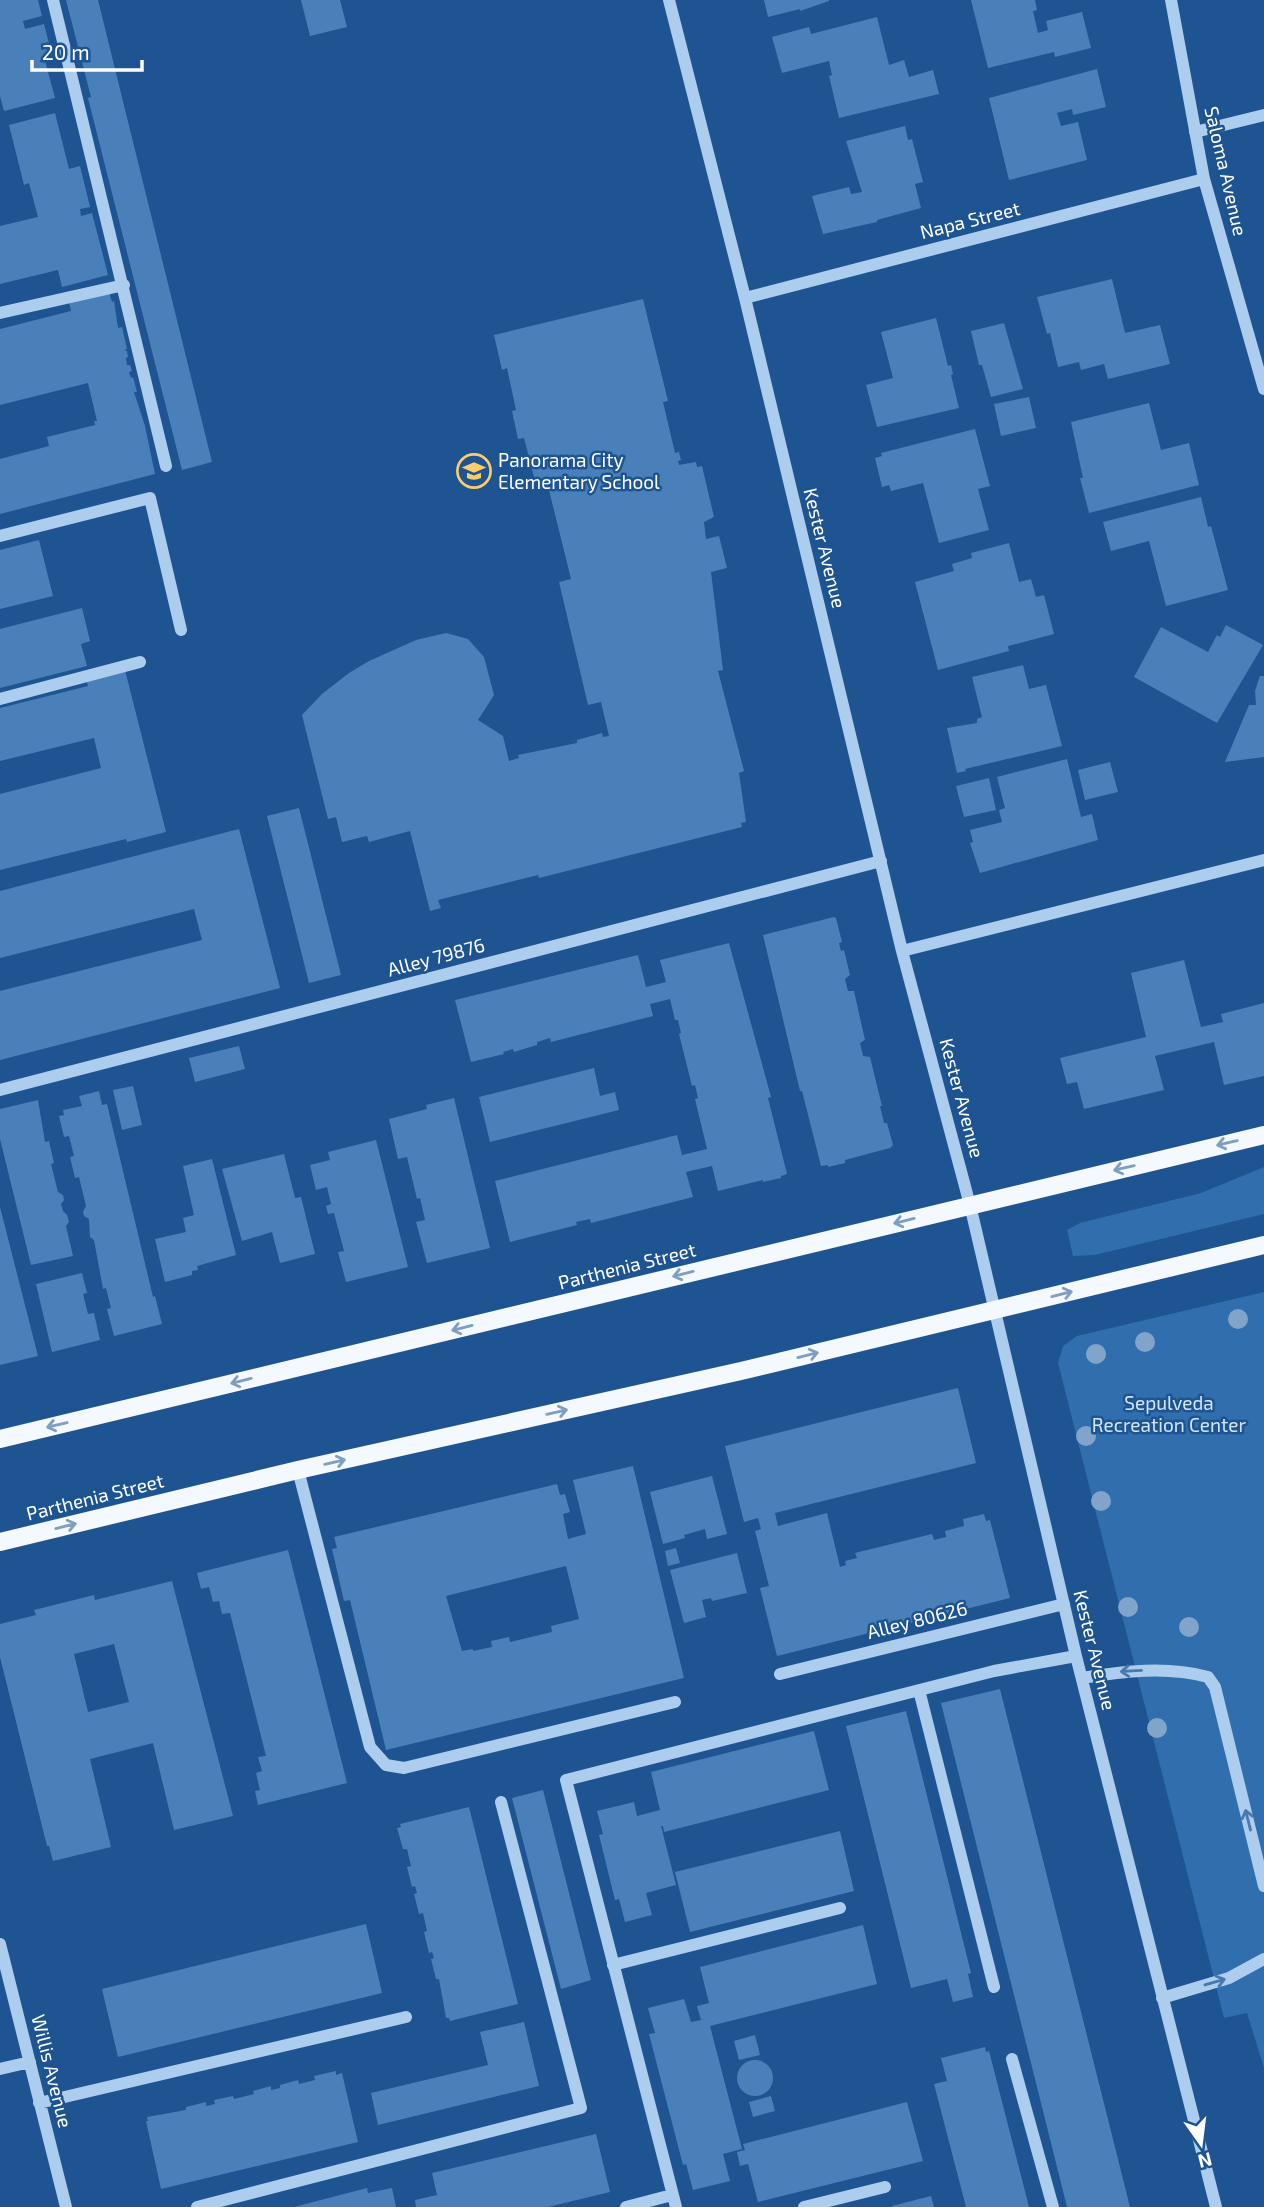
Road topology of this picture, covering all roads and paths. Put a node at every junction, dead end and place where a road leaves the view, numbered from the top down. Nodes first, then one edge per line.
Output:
1 (53, 0) edge
2 (668, 0) edge
3 (1171, 0) edge
4 (1264, 115) edge
5 (1195, 132) junction
6 (1204, 179) junction
7 (124, 285) junction
8 (745, 298) junction
9 (0, 313) edge
10 (1264, 389) edge
11 (166, 467) dead end
12 (0, 536) edge
13 (181, 630) dead end
14 (140, 662) dead end
15 (0, 699) edge
16 (1264, 860) edge
17 (881, 861) junction
18 (902, 951) junction
19 (0, 1090) edge
20 (1264, 1135) edge
21 (970, 1205) junction
22 (1264, 1245) edge
23 (995, 1309) junction
24 (0, 1439) edge
25 (298, 1470) junction
26 (0, 1542) edge
27 (1064, 1604) junction
28 (1076, 1656) junction
29 (780, 1674) dead end
30 (1082, 1678) junction
31 (919, 1690) junction
32 (675, 1702) dead end
33 (501, 1802) dead end
34 (1264, 1886) edge
35 (840, 1908) dead end
36 (0, 1944) edge
37 (1264, 1959) edge
38 (613, 1965) junction
39 (994, 1987) dead end
40 (1162, 1998) junction
41 (406, 2017) dead end
42 (1012, 2059) dead end
43 (30, 2062) junction
44 (0, 2069) edge
45 (39, 2103) junction
46 (885, 2187) dead end
47 (674, 2201) edge
48 (66, 2207) edge
49 (197, 2207) edge
50 (626, 2207) edge
51 (804, 2207) edge
52 (1053, 2207) edge
53 (1216, 2207) edge

1 - 7 street
2 - 8 street, Kester Avenue
3 - 5 street, Saloma Avenue
4 - 5 street
5 - 6 street, Saloma Avenue
6 - 8 street, Napa Street
6 - 10 street, Saloma Avenue
7 - 9 street
7 - 11 street
8 - 17 street, Kester Avenue
12 - 13 street
14 - 15 street
16 - 18 street
17 - 18 street, Kester Avenue
17 - 19 street, Alley 79876
18 - 21 street, Kester Avenue
20 -> 21 main road, Parthenia Street
21 - 23 street, Kester Avenue
21 -> 24 main road, Parthenia Street
23 -> 22 main road, Parthenia Street
25 -> 23 main road, Parthenia Street
23 - 27 street, Kester Avenue
26 -> 25 main road, Parthenia Street
25 - 32 street
27 - 28 street, Kester Avenue
27 - 29 street, Alley 80626
28 - 30 street, Kester Avenue
28 - 31 street
34 -> 30 street
30 - 40 street, Kester Avenue
31 - 38 street
31 - 39 street
33 - 49 street
35 - 38 street
36 - 43 street, Willis Avenue
40 -> 37 street
38 - 47 street
40 - 53 street, Kester Avenue
41 - 45 street
42 - 52 street
43 - 44 street
43 - 45 street, Willis Avenue
45 - 48 street, Willis Avenue
46 - 51 street
47 - 50 street

